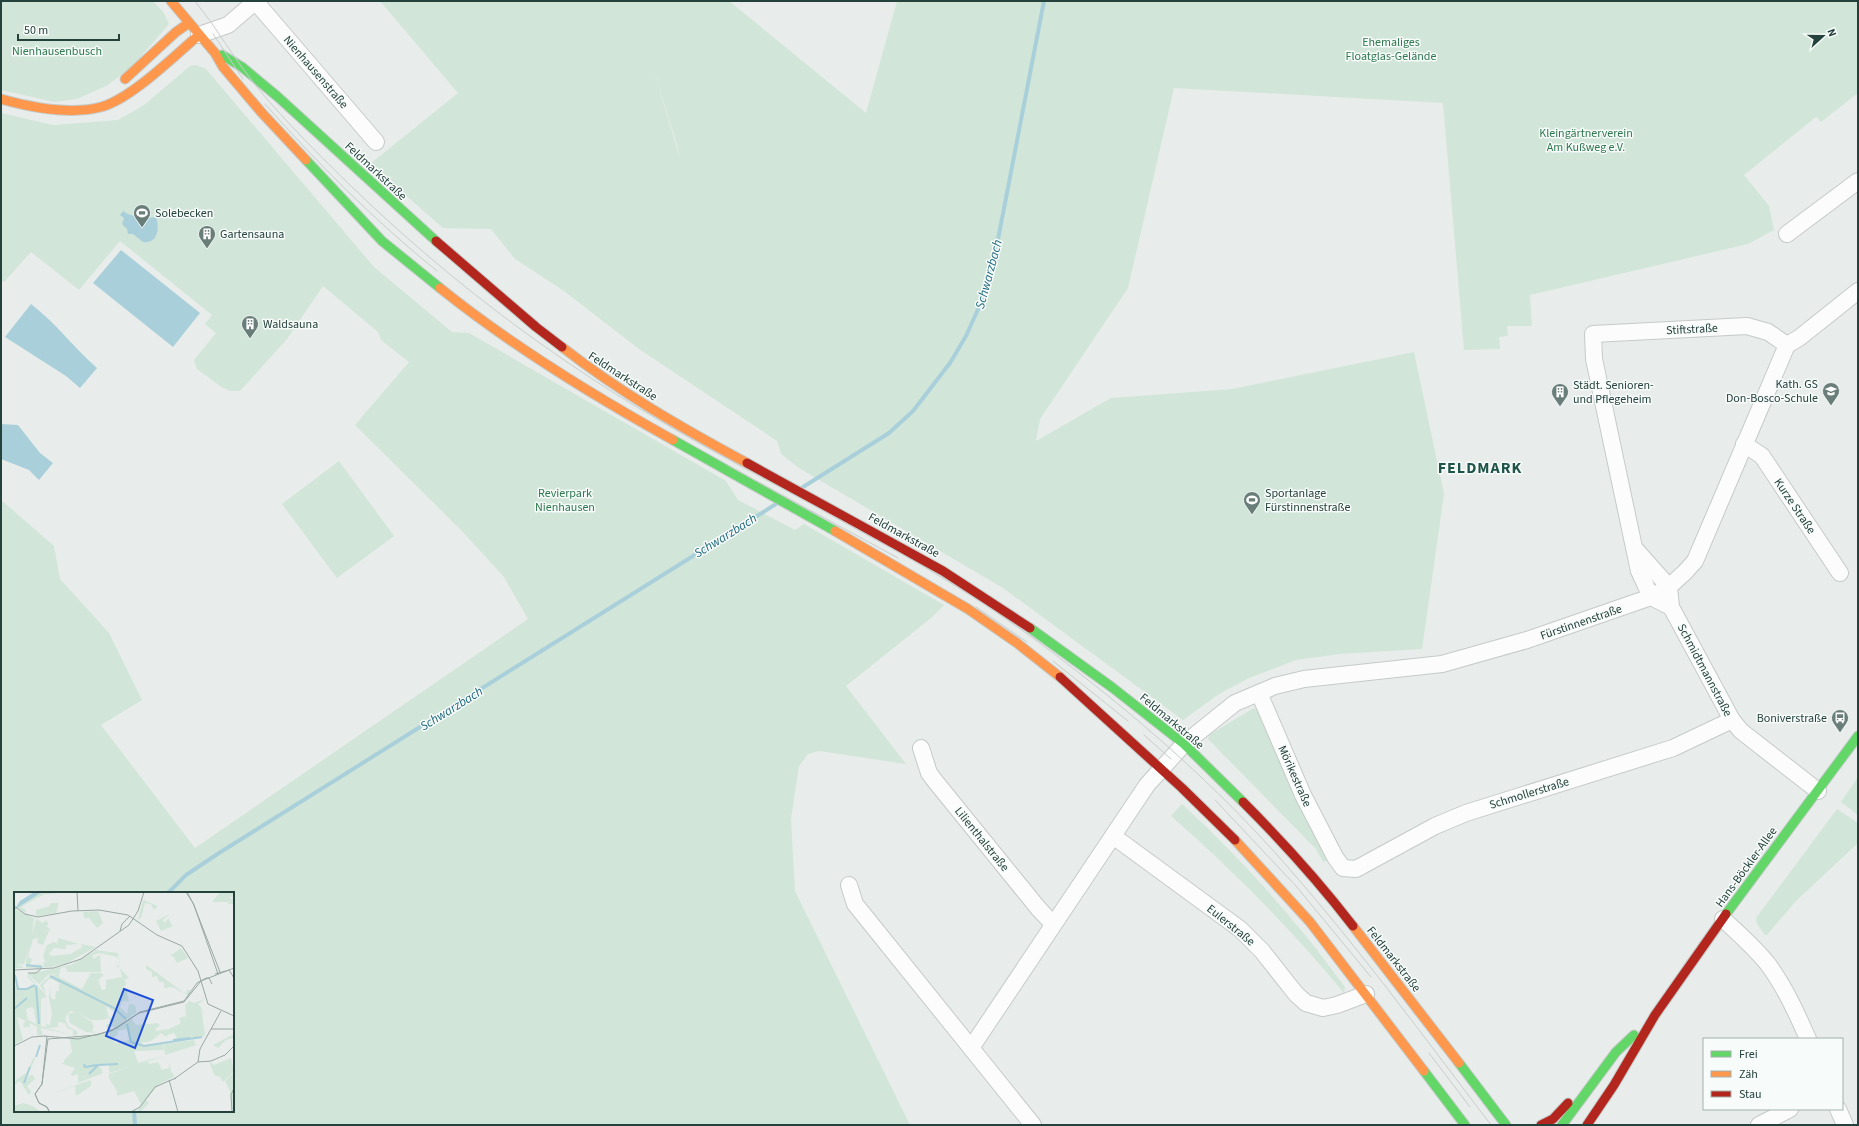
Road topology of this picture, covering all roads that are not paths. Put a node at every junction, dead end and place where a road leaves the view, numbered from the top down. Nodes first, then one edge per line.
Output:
1 (171, 1) edge
2 (257, 1) edge
3 (194, 29) junction
4 (215, 52) junction
5 (115, 86) dead end
6 (1, 99) edge
7 (376, 142) dead end
8 (1858, 181) edge
9 (1787, 234) dead end
10 (1858, 291) edge
11 (1787, 345) junction
12 (1744, 444) junction
13 (1636, 550) junction
14 (1840, 573) dead end
15 (1669, 587) junction
16 (1651, 597) junction
17 (1672, 607) junction
18 (1259, 693) junction
19 (1732, 720) junction
20 (1858, 736) edge
21 (1184, 744) junction
22 (921, 748) dead end
23 (1161, 768) junction
24 (1818, 791) junction
25 (1113, 836) junction
26 (1335, 857) joint
27 (849, 886) dead end
28 (1723, 919) junction
29 (1053, 924) junction
30 (1366, 994) junction
31 (1655, 1014) junction
32 (1808, 1038) edge
33 (972, 1048) junction
34 (1587, 1091) junction
35 (1788, 1110) edge
36 (1838, 1110) edge
37 (1499, 1116) junction
38 (1033, 1125) edge
39 (1465, 1125) edge
40 (1506, 1125) edge
41 (1515, 1125) edge
42 (1541, 1125) edge
43 (1562, 1125) edge
44 (1587, 1125) edge
45 (1759, 1125) edge
46 (1845, 1125) edge

1 - 3 main road
2 - 3 street, Nienhausenstraße
2 - 7 street, Nienhausenstraße
3 - 4 main road, Feldmarkstraße
3 - 5 main road
3 - 6 main road
4 - 21 main road, Feldmarkstraße
4 - 23 main road, Feldmarkstraße
8 - 9 street
10 - 11 street
11 - 12 street, Fürstinnenstraße
11 - 13 street, Stiftstraße
12 - 14 street, Kurze Straße
12 - 15 street, Fürstinnenstraße
13 - 15 street
13 - 16 street
15 - 16 street, Fürstinnenstraße
15 - 17 street, Schmidtmannstraße
16 - 17 street
16 - 18 street, Fürstinnenstraße
17 - 19 street, Schmidtmannstraße
18 - 21 street, Fürstinnenstraße
18 - 26 street, Mörikestraße
19 - 24 street, Schmidtmannstraße
19 - 26 street, Schmollerstraße
20 - 24 main road, Hans-Böckler-Allee
21 - 23 street, Fürstinnenstraße
21 - 37 main road, Feldmarkstraße
22 - 29 street, Lilienthalstraße
23 - 25 street
23 - 30 main road, Feldmarkstraße
24 - 28 main road, Hans-Böckler-Allee
25 - 29 street
25 - 30 street, Eulerstraße
27 - 33 street
28 - 31 main road, Hans-Böckler-Allee
28 - 32 street
29 - 33 street
30 - 39 main road, Feldmarkstraße
31 - 34 main road, Hans-Böckler-Allee
31 - 44 main road, Hans-Böckler-Allee
33 - 38 street
34 - 42 main road
34 - 43 main road, Hans-Böckler-Allee
35 - 45 street
36 - 46 street
37 - 40 main road, Feldmarkstraße
37 - 41 main road

